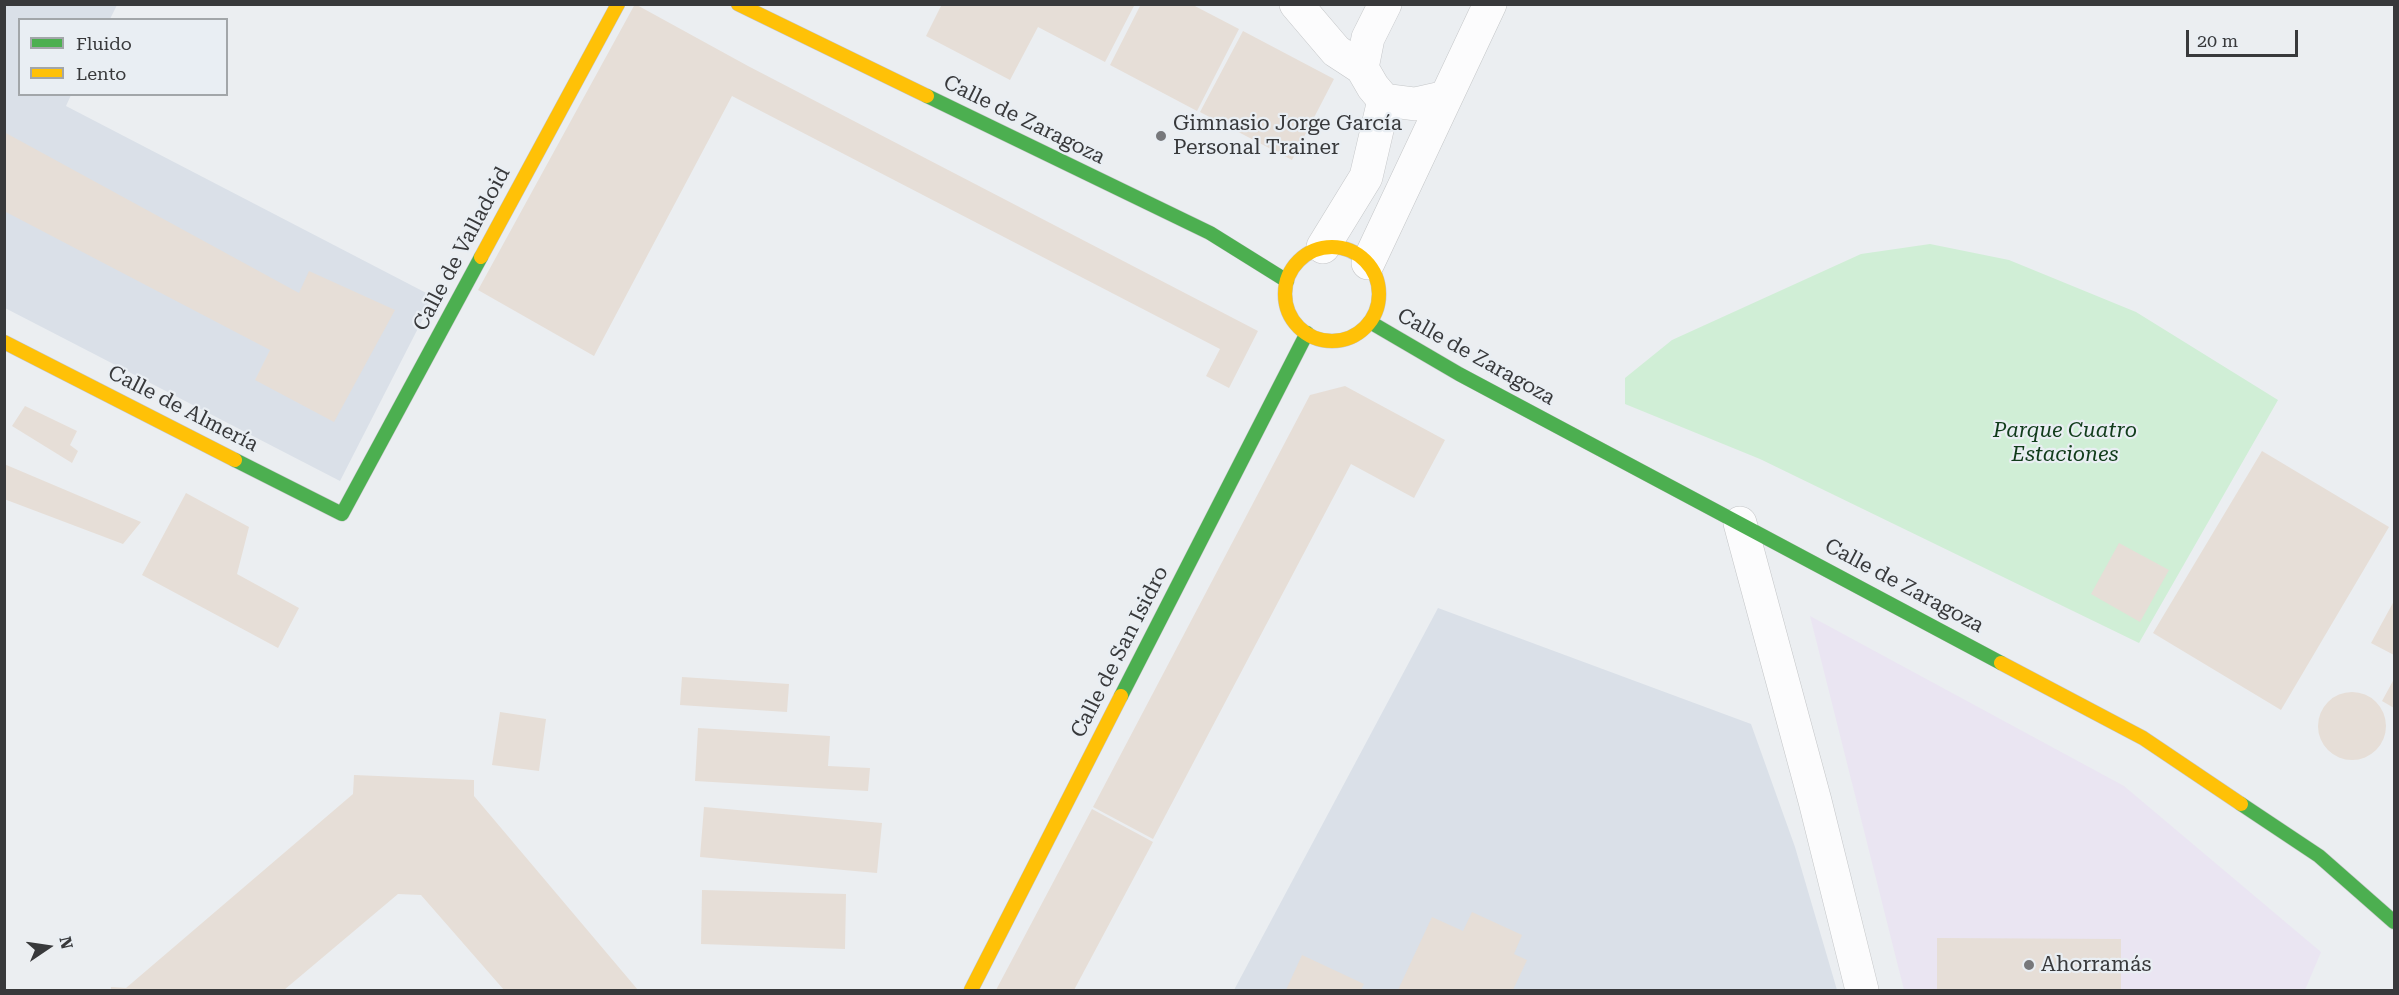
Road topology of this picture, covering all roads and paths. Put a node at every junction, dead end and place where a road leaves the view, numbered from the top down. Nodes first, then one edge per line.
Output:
1 (618, 4) edge
2 (738, 4) edge
3 (1296, 4) edge
4 (1385, 4) edge
5 (1490, 4) edge
6 (1362, 68) junction
7 (1446, 97) junction
8 (1384, 100) junction
9 (1323, 247) junction
10 (1368, 263) junction
11 (1287, 281) junction
12 (1371, 322) junction
13 (1307, 333) junction
14 (4, 342) edge
15 (342, 514) joint
16 (1740, 523) junction
17 (2394, 922) edge
18 (971, 990) edge
19 (1862, 990) edge

1 - 15 street, Calle de Valladoid
2 - 11 street, Calle de Zaragoza
3 - 6 street
4 - 6 street
5 - 7 street
6 - 8 street
7 - 8 street
7 - 10 street
8 - 9 street
9 - 10 street
9 - 11 street
10 - 12 street
11 - 13 street
12 - 13 street
12 - 16 street, Calle de Zaragoza
13 - 18 street, Calle de San Isidro
14 - 15 street, Calle de Almería
16 - 17 street, Calle de Zaragoza
16 - 19 street

